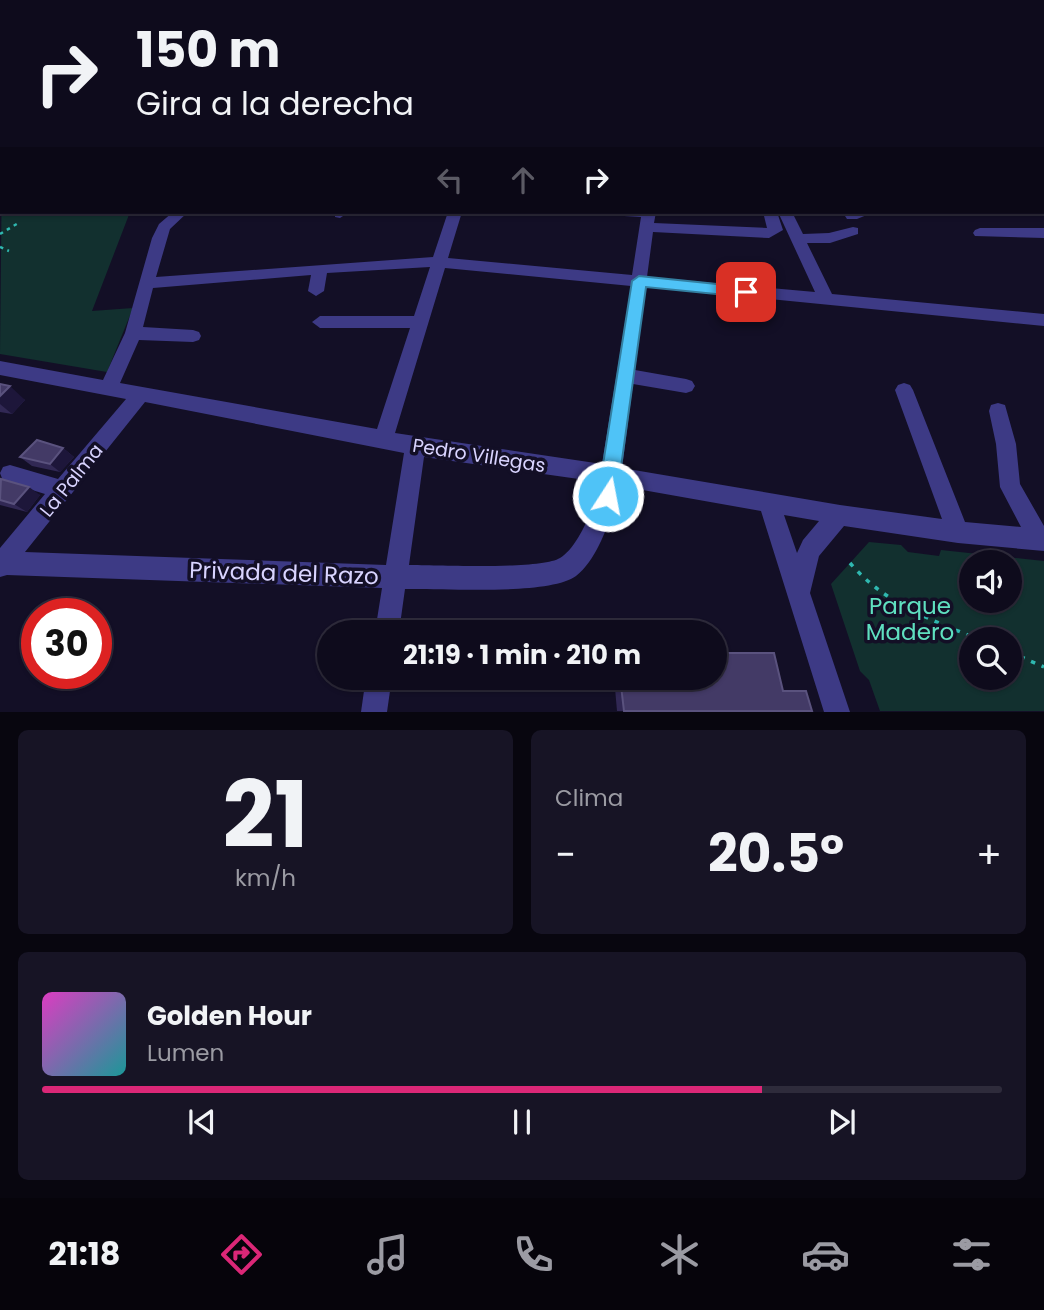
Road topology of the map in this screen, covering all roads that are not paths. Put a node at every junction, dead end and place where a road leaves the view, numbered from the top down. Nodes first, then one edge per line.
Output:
1 (179, 214) edge
2 (454, 214) edge
3 (771, 214) edge
4 (786, 214) edge
5 (865, 214) edge
6 (649, 217) edge
7 (980, 233) dead end
8 (1044, 233) edge
9 (796, 239) junction
10 (440, 262) junction
11 (320, 269) junction
12 (639, 281) junction
13 (148, 283) junction
14 (316, 292) dead end
15 (826, 299) junction
16 (1044, 320) edge
17 (320, 322) dead end
18 (422, 322) junction
19 (133, 333) junction
20 (193, 336) dead end
21 (0, 368) edge
22 (626, 376) junction
23 (686, 386) dead end
24 (109, 387) junction
25 (904, 390) dead end
26 (141, 394) junction
27 (998, 411) dead end
28 (384, 439) junction
29 (415, 447) junction
30 (10, 474) dead end
31 (612, 475) junction
32 (62, 490) junction
33 (769, 502) junction
34 (840, 515) junction
35 (958, 532) junction
36 (1042, 540) edge
37 (1, 564) edge
38 (397, 577) junction
39 (799, 597) junction
40 (389, 620) edge
41 (377, 690) edge
42 (374, 712) edge
43 (837, 712) edge

1 - 13 street
2 - 10 street
3 - 6 street
4 - 9 street
5 - 9 street
6 - 12 street
7 - 8 street
9 - 15 street
10 - 11 street
10 - 12 street
10 - 18 street
11 - 13 street
11 - 14 street
12 - 15 street
12 - 22 street
13 - 19 street
15 - 16 street
17 - 18 street
18 - 28 street
19 - 20 street
19 - 24 street
21 - 24 street, Pedro Villegas
22 - 23 street
22 - 31 street
24 - 26 street, Pedro Villegas
25 - 35 street
26 - 28 street, Pedro Villegas
26 - 32 street, La Palma
27 - 36 street
28 - 29 street, Pedro Villegas
29 - 31 street, Pedro Villegas
29 - 38 street
30 - 32 street
31 - 33 street, Pedro Villegas
31 - 38 street, Privada del Razo
32 - 37 street, La Palma
33 - 34 street, Pedro Villegas
33 - 39 street
34 - 35 street, Pedro Villegas
34 - 39 street
35 - 36 street, Pedro Villegas
37 - 38 street, Privada del Razo
38 - 40 street
39 - 43 street
41 - 42 street

